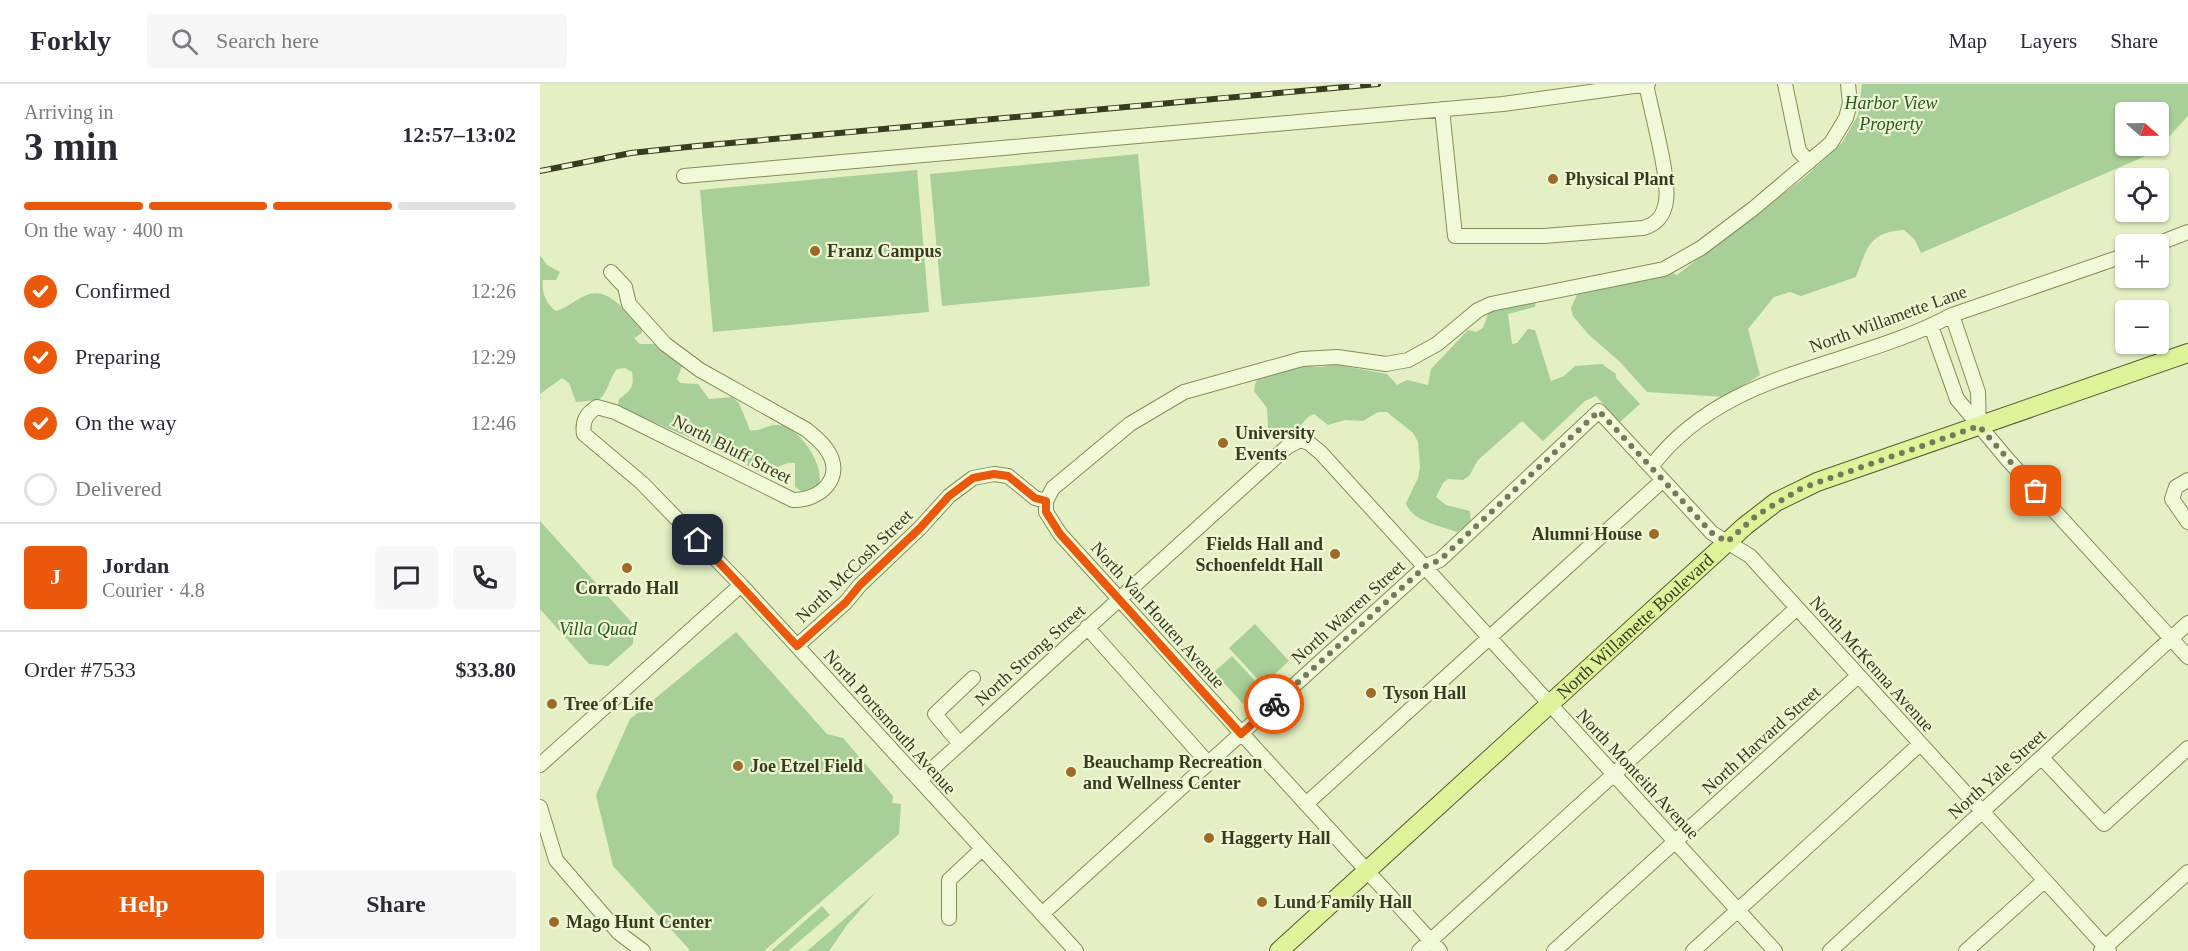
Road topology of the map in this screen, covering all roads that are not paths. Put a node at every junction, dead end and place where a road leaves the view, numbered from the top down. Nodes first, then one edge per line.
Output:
1 (1647, 84) edge
2 (1785, 84) edge
3 (1848, 84) edge
4 (1442, 109) junction
5 (1809, 162) junction
6 (684, 176) dead end
7 (2188, 232) edge
8 (2169, 239) edge
9 (2115, 259) edge
10 (611, 272) dead end
11 (1952, 315) junction
12 (1932, 326) junction
13 (2188, 353) edge
14 (1599, 411) joint
15 (1979, 426) junction
16 (1300, 440) joint
17 (1651, 467) junction
18 (625, 468) joint
19 (1663, 480) junction
20 (2188, 480) edge
21 (1046, 501) junction
22 (2188, 522) edge
23 (1727, 542) junction
24 (1426, 566) junction
25 (741, 585) junction
26 (1118, 599) junction
27 (1797, 608) junction
28 (2188, 623) edge
29 (1087, 627) junction
30 (1489, 639) junction
31 (2171, 639) junction
32 (797, 646) junction
33 (2188, 657) edge
34 (1858, 676) junction
35 (973, 678) dead end
36 (1549, 704) junction
37 (1241, 734) junction
38 (960, 744) junction
39 (1920, 744) junction
40 (2188, 748) edge
41 (2042, 758) junction
42 (1208, 763) junction
43 (540, 765) edge
44 (1614, 774) junction
45 (920, 780) junction
46 (1306, 804) junction
47 (540, 807) edge
48 (1982, 812) junction
49 (1676, 842) junction
50 (982, 849) junction
51 (1367, 871) junction
52 (2188, 872) edge
53 (2044, 881) junction
54 (1738, 910) junction
55 (1042, 914) junction
56 (949, 918) dead end
57 (1435, 946) edge
58 (2105, 950) edge
59 (643, 951) edge
60 (1076, 951) edge
61 (1279, 951) edge
62 (1419, 951) edge
63 (1554, 951) edge
64 (1693, 951) edge
65 (1775, 951) edge
66 (1830, 951) edge
67 (1966, 951) edge

1 - 4 street
1 - 4 street
2 - 5 street
3 - 5 street
4 - 6 street
5 - 21 street
7 - 8 street
9 - 11 street, North Willamette Lane
10 - 18 street, North Bluff Street
11 - 12 street, North Willamette Lane
11 - 15 street
12 - 15 street
12 - 17 street, North Willamette Lane
13 - 15 main road, North Willamette Boulevard
14 - 17 street, North McKenna Avenue
14 - 24 street, North Warren Street
15 - 23 main road, North Willamette Boulevard
15 - 31 street
16 - 24 street, North Monteith Avenue
16 - 26 street, North Strong Street
17 - 19 street, North McKenna Avenue
18 - 25 street, North Portsmouth Avenue
19 - 23 street, North McKenna Avenue
19 - 30 street
20 - 22 street
21 - 26 street, North Van Houten Avenue
21 - 32 street, North McCosh Street
23 - 27 street, North McKenna Avenue
23 - 36 main road, North Willamette Boulevard
24 - 30 street, North Monteith Avenue
24 - 37 street, North Warren Street
25 - 32 street, North Portsmouth Avenue
25 - 43 street
26 - 29 street, North Strong Street
26 - 37 street, North Van Houten Avenue
27 - 34 street, North McKenna Avenue
27 - 44 street
28 - 31 street, North Yale Street
29 - 38 street, North Strong Street
29 - 42 street
30 - 36 street, North Monteith Avenue
30 - 46 street
31 - 33 street
31 - 41 street, North Yale Street
32 - 45 street, North Portsmouth Avenue
34 - 39 street, North McKenna Avenue
34 - 49 street, North Harvard Street
35 - 38 street
36 - 44 street, North Monteith Avenue
36 - 51 main road, North Willamette Boulevard
37 - 42 street, North Warren Street
37 - 46 street, North Van Houten Avenue
38 - 45 street, North Strong Street
39 - 48 street, North McKenna Avenue
39 - 54 street
40 - 41 street
41 - 48 street, North Yale Street
42 - 55 street, North Warren Street
44 - 49 street, North Monteith Avenue
44 - 57 street
45 - 50 street, North Portsmouth Avenue
46 - 51 street, North Van Houten Avenue
47 - 59 street
48 - 53 street, North McKenna Avenue
48 - 66 street, North Yale Street
49 - 54 street, North Monteith Avenue
49 - 63 street, North Harvard Street
50 - 55 street, North Portsmouth Avenue
50 - 56 street
51 - 57 street, North Van Houten Avenue
51 - 61 main road, North Willamette Boulevard
52 - 58 street
53 - 58 street, North McKenna Avenue
53 - 67 street
54 - 64 street
54 - 65 street, North Monteith Avenue
55 - 60 street, North Portsmouth Avenue
57 - 62 street

